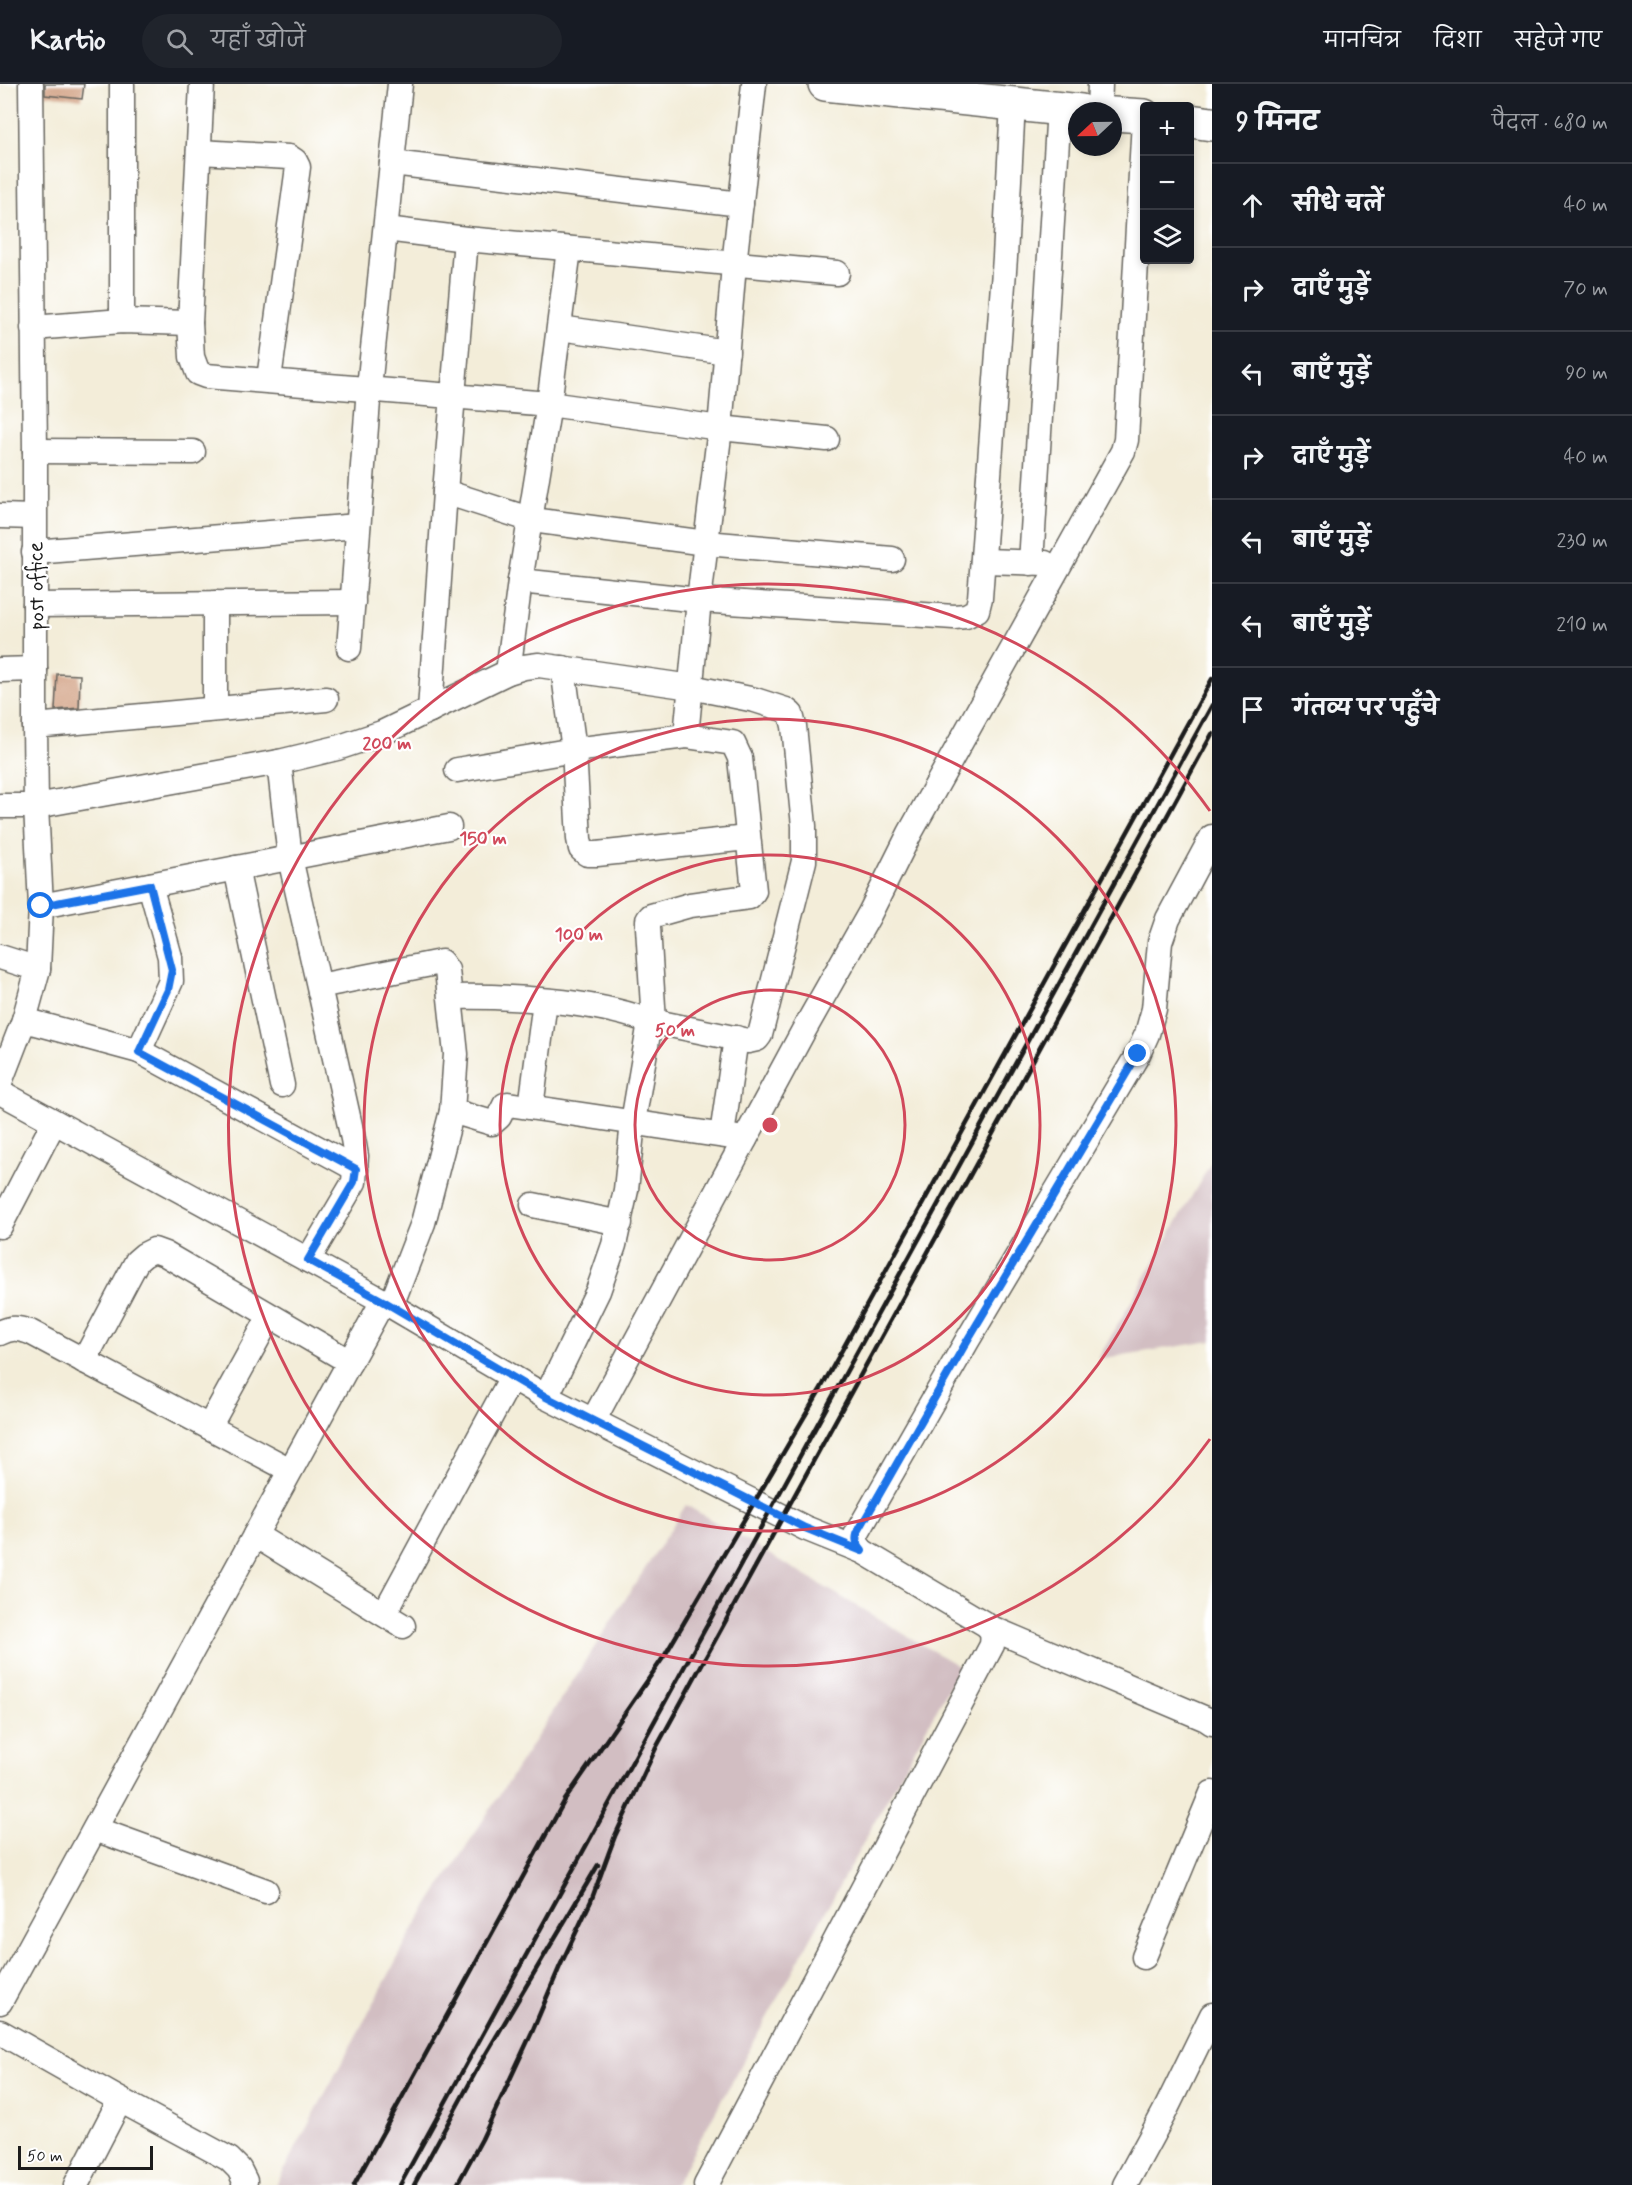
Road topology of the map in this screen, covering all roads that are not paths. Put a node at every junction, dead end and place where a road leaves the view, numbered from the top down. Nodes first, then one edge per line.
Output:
1 (31, 84) edge
2 (122, 84) edge
3 (202, 84) edge
4 (400, 84) edge
5 (754, 84) edge
6 (825, 84) edge
7 (1100, 84) edge
8 (976, 92) edge
9 (1099, 102) edge
10 (1013, 103) junction
11 (1068, 110) edge
12 (1122, 115) edge
13 (1140, 116) edge
14 (1194, 122) edge
15 (1212, 124) edge
16 (1068, 133) edge
17 (200, 152) junction
18 (1142, 156) edge
19 (392, 163) junction
20 (741, 204) junction
21 (386, 229) junction
22 (466, 239) junction
23 (569, 249) junction
24 (735, 265) junction
25 (837, 273) dead end
26 (122, 321) junction
27 (190, 323) junction
28 (33, 328) junction
29 (560, 328) junction
30 (727, 352) junction
31 (269, 379) junction
32 (369, 388) junction
33 (454, 397) junction
34 (549, 404) junction
35 (720, 428) junction
36 (827, 439) dead end
37 (35, 451) junction
38 (193, 452) dead end
39 (445, 492) junction
40 (0, 516) edge
41 (34, 517) junction
42 (532, 520) junction
43 (358, 526) junction
44 (706, 543) junction
45 (34, 552) junction
46 (892, 559) dead end
47 (983, 561) junction
48 (1030, 563) junction
49 (1060, 564) junction
50 (520, 581) junction
51 (699, 600) junction
52 (354, 602) junction
53 (215, 603) junction
54 (35, 605) junction
55 (349, 648) dead end
56 (563, 668) junction
57 (35, 669) junction
58 (0, 670) edge
59 (508, 672) junction
60 (691, 687) junction
61 (326, 699) dead end
62 (215, 708) junction
63 (430, 710) junction
64 (35, 726) junction
65 (686, 736) junction
66 (574, 750) junction
67 (279, 762) junction
68 (457, 770) dead end
69 (0, 806) edge
70 (36, 806) junction
71 (449, 827) dead end
72 (1212, 837) edge
73 (747, 838) junction
74 (290, 858) junction
75 (236, 868) junction
76 (150, 885) junction
77 (41, 906) junction
78 (0, 957) edge
79 (38, 969) junction
80 (320, 991) junction
81 (451, 997) junction
82 (544, 1001) junction
83 (24, 1020) junction
84 (650, 1021) junction
85 (735, 1038) junction
86 (139, 1052) junction
87 (0, 1082) edge
88 (282, 1085) dead end
89 (0, 1092) edge
90 (531, 1107) junction
91 (452, 1111) junction
92 (54, 1122) junction
93 (633, 1122) junction
94 (734, 1137) junction
95 (356, 1169) junction
96 (533, 1205) dead end
97 (620, 1223) junction
98 (0, 1226) edge
99 (308, 1260) junction
100 (387, 1304) junction
101 (270, 1316) junction
102 (0, 1333) edge
103 (84, 1360) junction
104 (350, 1362) junction
105 (512, 1377) junction
106 (546, 1397) junction
107 (593, 1421) junction
108 (209, 1427) junction
109 (291, 1470) junction
110 (255, 1535) junction
111 (862, 1551) junction
112 (991, 1628) junction
113 (1212, 1723) edge
114 (1212, 1793) edge
115 (95, 1829) junction
116 (1205, 1829) edge
117 (266, 1891) dead end
118 (1144, 1957) dead end
119 (0, 2002) edge
120 (1212, 2014) edge
121 (0, 2032) edge
122 (120, 2100) junction
123 (76, 2185) edge
124 (244, 2185) edge
125 (706, 2185) edge
126 (1125, 2185) edge

1 - 28 street, post office
2 - 26 street
3 - 17 street
4 - 19 street
5 - 20 street
6 - 8 highway
7 - 9 street
8 - 10 highway
10 - 11 highway
10 - 47 street
12 - 13 highway
14 - 15 highway
16 - 48 street
17 - 27 street
17 - 31 street
18 - 49 street
19 - 20 street
19 - 21 street
20 - 24 street
21 - 22 street
21 - 32 street
22 - 23 street
22 - 33 street
23 - 24 street
23 - 29 street
24 - 25 street
24 - 30 street
26 - 27 street
26 - 28 street
27 - 31 street
28 - 37 street, post office
29 - 30 street
29 - 34 street
30 - 35 street
31 - 32 street
32 - 33 street
32 - 43 street
33 - 34 street
33 - 39 street
34 - 35 street
34 - 42 street
35 - 36 street
35 - 44 street
37 - 38 street
37 - 41 street, post office
39 - 42 street
39 - 63 street
40 - 41 street
41 - 45 street, post office
42 - 44 street
42 - 50 street
43 - 45 street
43 - 52 street
44 - 46 street
44 - 51 street
45 - 54 street, post office
47 - 48 street
47 - 51 street
48 - 49 street
49 - 94 street
50 - 51 street
50 - 59 street
51 - 60 street
52 - 53 street
52 - 55 street
53 - 54 street
53 - 62 street
54 - 57 street, post office
56 - 59 street
56 - 60 street
56 - 66 street
57 - 58 street
57 - 64 street, post office
59 - 63 street
60 - 65 street
60 - 85 street
61 - 62 street
62 - 64 street
63 - 67 street
64 - 70 street, post office
65 - 66 street
65 - 73 street
66 - 68 street
66 - 73 street
67 - 70 street
67 - 74 street
69 - 70 street
70 - 77 street, post office
71 - 74 street
72 - 111 street
73 - 84 street
74 - 75 street
74 - 80 street
75 - 76 street
75 - 88 street
76 - 77 street
76 - 86 street
77 - 79 street, post office
78 - 79 street
79 - 83 street, post office
80 - 81 street
80 - 95 street
81 - 82 street
81 - 91 street
82 - 84 street
82 - 90 street
83 - 86 street
83 - 87 street, post office
84 - 85 street
84 - 93 street
85 - 94 street
86 - 95 street
89 - 92 street
90 - 91 street
90 - 93 street
91 - 100 street
92 - 98 street
92 - 99 street
93 - 94 street
93 - 97 street
94 - 107 street
95 - 99 street
96 - 97 street
97 - 106 street
99 - 100 street
100 - 104 street
100 - 105 street
101 - 103 street
101 - 104 street
101 - 108 street
102 - 103 street
103 - 108 street
104 - 109 street
105 - 106 street
105 - 110 street
106 - 107 street
107 - 111 street
108 - 109 street
109 - 110 street
110 - 115 street
111 - 112 street
112 - 113 street
112 - 125 street
114 - 116 street
115 - 117 street
115 - 119 street
116 - 118 street
120 - 126 street
121 - 122 street
122 - 123 street
122 - 124 street

